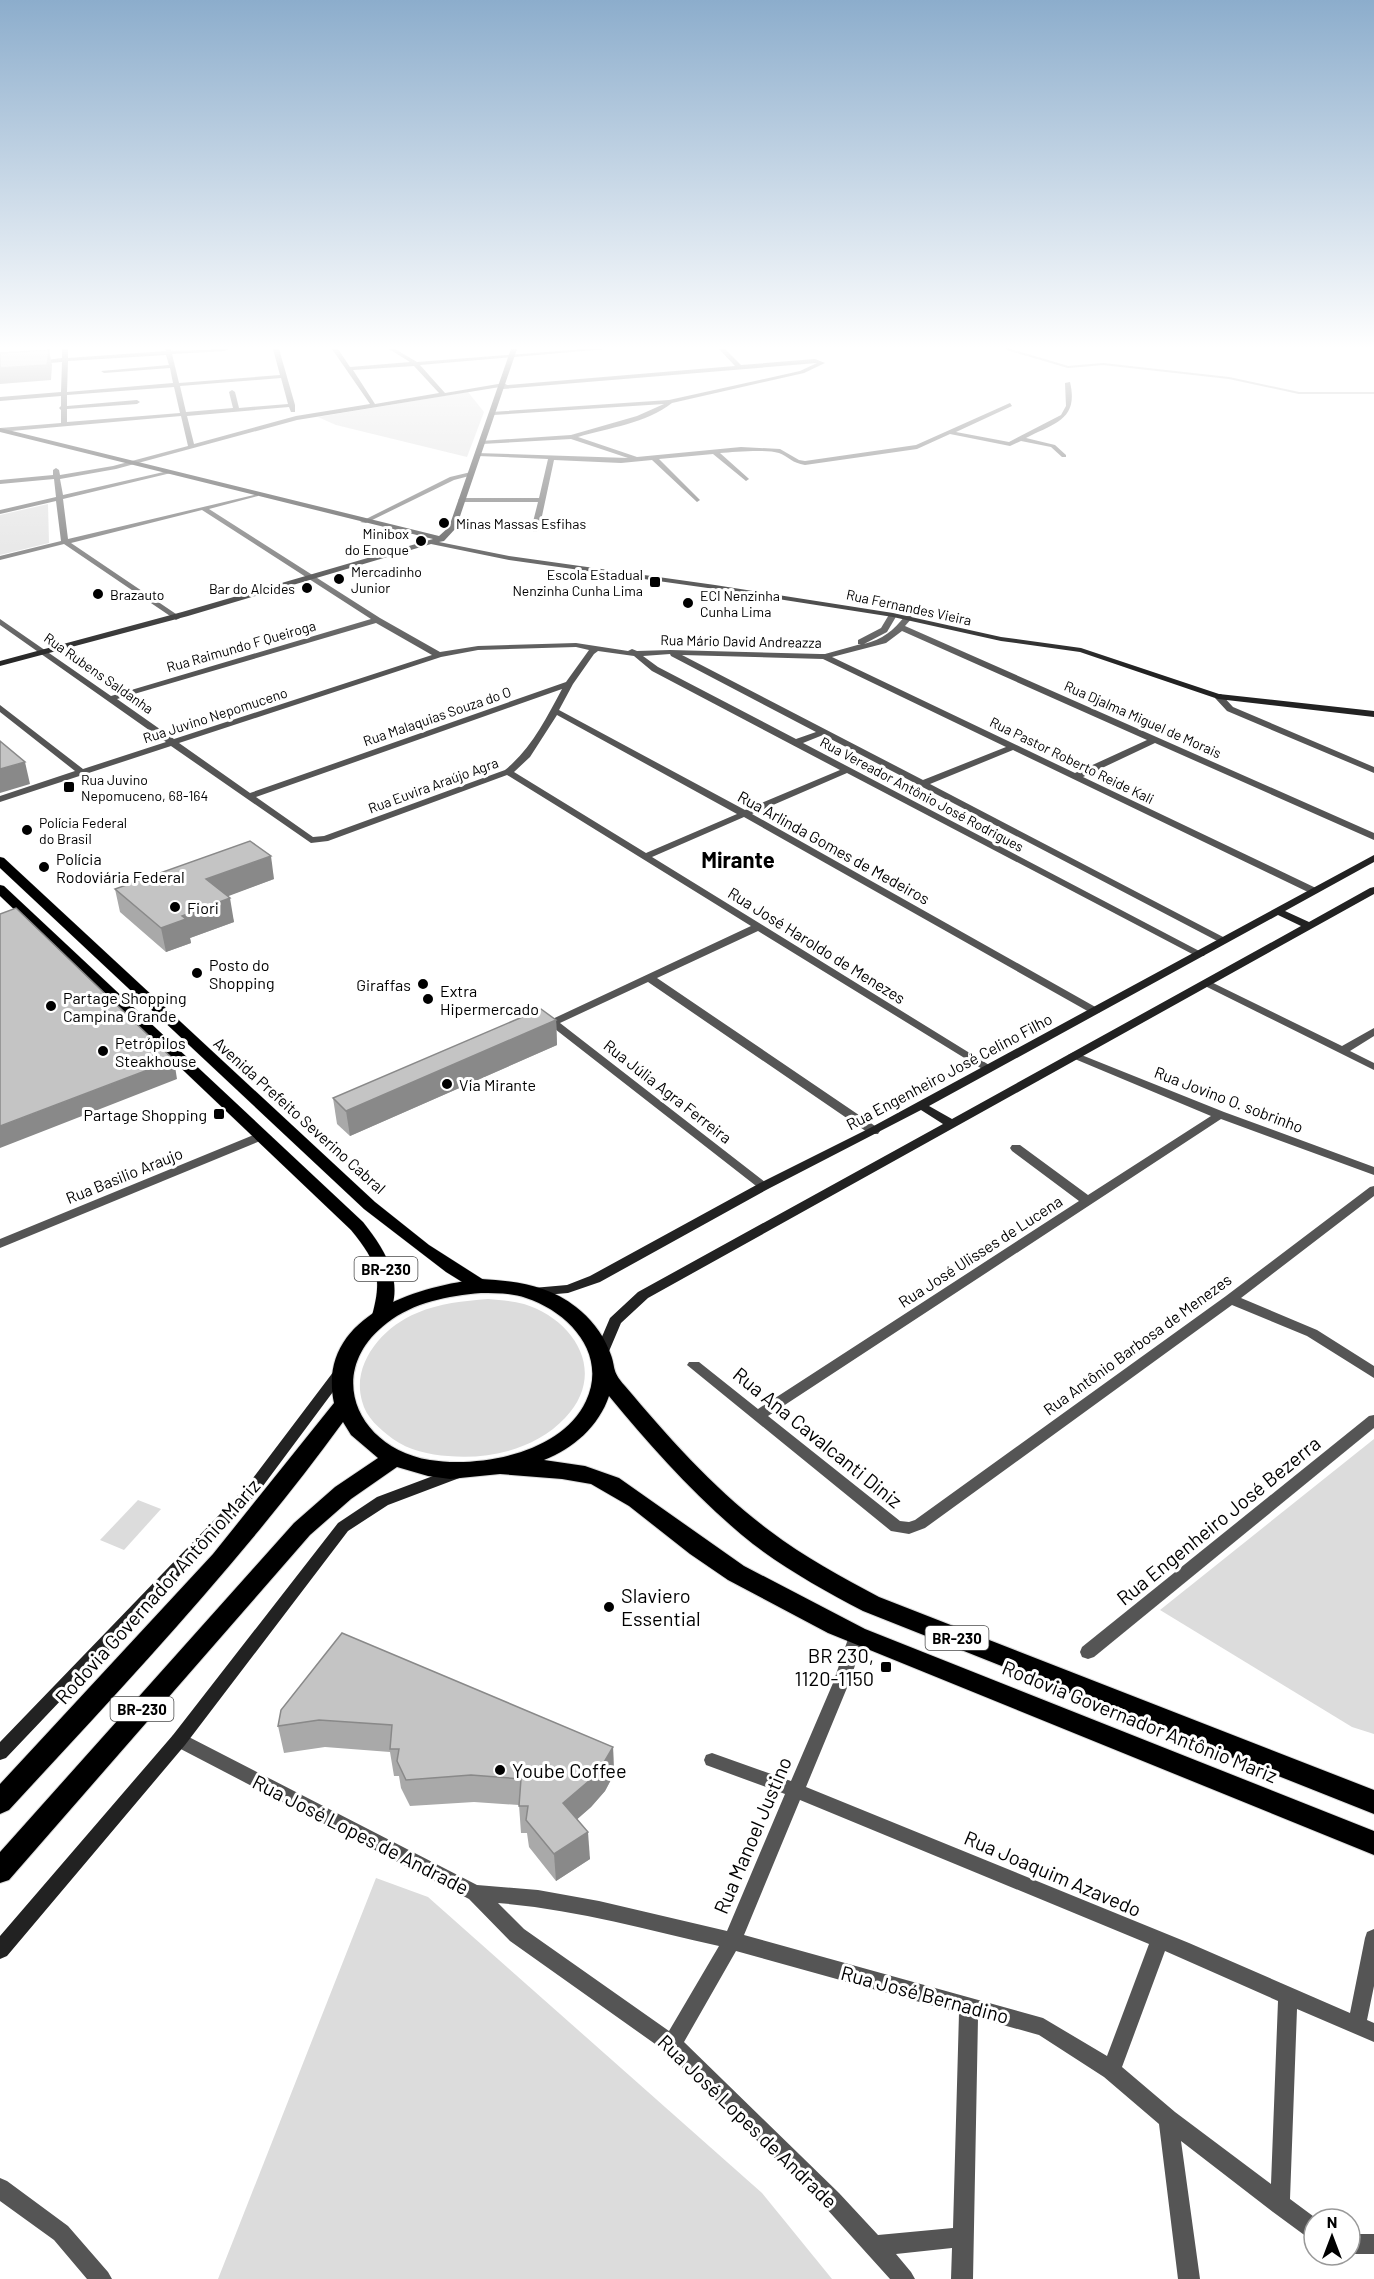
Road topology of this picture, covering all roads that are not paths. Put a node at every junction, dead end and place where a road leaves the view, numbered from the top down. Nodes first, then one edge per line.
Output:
1 (96, 455) edge
2 (161, 455) edge
3 (478, 455) edge
4 (498, 455) edge
5 (625, 455) edge
6 (686, 455) edge
7 (719, 455) edge
8 (787, 455) edge
9 (860, 455) edge
10 (551, 459) junction
11 (655, 459) junction
12 (639, 460) junction
13 (130, 464) junction
14 (56, 473) junction
15 (168, 474) junction
16 (471, 474) junction
17 (746, 479) dead end
18 (0, 482) edge
19 (255, 495) junction
20 (60, 498) junction
21 (461, 500) junction
22 (541, 500) junction
23 (697, 500) dead end
24 (205, 509) junction
25 (0, 512) edge
26 (364, 522) junction
27 (535, 531) dead end
28 (438, 541) junction
29 (65, 542) junction
30 (0, 558) edge
31 (313, 577) junction
32 (893, 615) junction
33 (175, 617) junction
34 (908, 618) junction
35 (377, 620) junction
36 (0, 621) edge
37 (900, 627) junction
38 (596, 649) junction
39 (843, 649) junction
40 (666, 650) junction
41 (632, 652) junction
42 (48, 653) junction
43 (822, 654) junction
44 (439, 655) junction
45 (0, 664) edge
46 (0, 669) edge
47 (569, 684) junction
48 (1218, 696) junction
49 (112, 698) junction
50 (0, 708) edge
51 (557, 712) junction
52 (1374, 714) edge
53 (823, 732) junction
54 (1156, 740) junction
55 (175, 742) junction
56 (795, 743) junction
57 (1014, 747) junction
58 (847, 770) junction
59 (1374, 770) edge
60 (82, 772) junction
61 (508, 772) junction
62 (1075, 777) junction
63 (921, 784) junction
64 (249, 796) junction
65 (0, 799) edge
66 (745, 814) junction
67 (1011, 831) junction
68 (298, 832) joint
69 (1374, 837) edge
70 (985, 842) junction
71 (645, 857) junction
72 (1374, 858) edge
73 (0, 861) edge
74 (0, 889) edge
75 (1374, 890) edge
76 (1314, 891) junction
77 (1278, 911) junction
78 (1309, 926) junction
79 (758, 927) junction
80 (1223, 941) junction
81 (1200, 954) junction
82 (650, 978) junction
83 (1207, 982) junction
84 (1095, 1011) junction
85 (1374, 1031) edge
86 (1342, 1051) junction
87 (1074, 1055) junction
88 (1374, 1067) edge
89 (988, 1068) junction
90 (920, 1105) junction
91 (1220, 1115) junction
92 (952, 1124) junction
93 (874, 1131) junction
94 (261, 1136) junction
95 (1016, 1148) dead end
96 (1374, 1171) edge
97 (764, 1186) junction
98 (1374, 1191) edge
99 (1088, 1201) junction
100 (0, 1244) edge
101 (481, 1286) junction
102 (533, 1292) junction
103 (1231, 1299) junction
104 (379, 1319) junction
105 (603, 1364) junction
106 (694, 1365) dead end
107 (343, 1369) junction
108 (1374, 1373) edge
109 (344, 1407) junction
110 (759, 1415) junction
111 (1374, 1420) edge
112 (395, 1458) junction
113 (503, 1467) junction
114 (460, 1472) junction
115 (920, 1524) joint
116 (857, 1636) junction
117 (1088, 1652) dead end
118 (180, 1740) junction
119 (0, 1753) edge
120 (712, 1760) dead end
121 (794, 1790) junction
122 (1374, 1802) edge
123 (0, 1803) edge
124 (1374, 1843) edge
125 (0, 1871) edge
126 (475, 1893) junction
127 (1374, 1938) edge
128 (732, 1941) junction
129 (1160, 1942) junction
130 (0, 1950) edge
131 (1288, 1997) junction
132 (969, 2007) junction
133 (1357, 2024) junction
134 (1374, 2033) edge
135 (672, 2044) junction
136 (1111, 2070) junction
137 (1168, 2119) junction
138 (0, 2188) edge
139 (1280, 2205) junction
140 (1302, 2221) edge
141 (963, 2237) junction
142 (874, 2246) junction
143 (101, 2279) edge
144 (904, 2279) edge
145 (962, 2279) edge
146 (1190, 2279) edge

1 - 13 street, Rua Fernandes Vieira
2 - 13 street
3 - 16 street
4 - 10 street
5 - 12 street
6 - 11 street
7 - 17 street
8 - 9 street
10 - 12 street
10 - 22 street
11 - 12 street
11 - 23 street
13 - 14 street
13 - 15 street, Rua Fernandes Vieira
14 - 18 street
14 - 20 street
15 - 19 street, Rua Fernandes Vieira
15 - 20 street
16 - 21 street
16 - 26 street
19 - 24 street
19 - 26 street, Rua Fernandes Vieira
20 - 25 street
20 - 29 street
21 - 22 street
21 - 28 street
22 - 27 street
24 - 29 street
24 - 31 street
26 - 28 street, Rua Fernandes Vieira
28 - 31 street
28 - 32 street, Rua Fernandes Vieira
29 - 30 street
29 - 33 street
31 - 33 street
31 - 35 street
32 - 34 street, Rua Fernandes Vieira
32 - 39 street, Rua Mário David Andreazza
33 - 42 street
34 - 37 street, Rua Mário David Andreazza
34 - 48 street, Rua Fernandes Vieira
35 - 44 street
35 - 49 street, Rua Raimundo F Queiroga
36 - 42 street, Rua Rubens Saldanha
37 - 39 street, Rua Mário David Andreazza
37 - 54 street, Rua Djalma Miguel de Morais
38 - 41 street
38 - 44 street, Rua Juvino Nepomuceno
38 - 47 street
39 - 43 street, Rua Mário David Andreazza
40 - 41 street, Rua Mário David Andreazza
40 - 43 street, Rua Mário David Andreazza
40 - 53 street, Rua Vereador Antônio José Rodrigues
41 - 56 street, Rua Vereador Antônio José Rodrigues
42 - 45 street
42 - 46 street
42 - 49 street, Rua Rubens Saldanha
43 - 57 street, Rua Pastor Roberto Reide Kali
44 - 55 street, Rua Juvino Nepomuceno
47 - 51 street, Rua Euvira Araújo Agra
47 - 64 street, Rua Malaquias Souza do O
48 - 52 street, Rua Fernandes Vieira
48 - 59 street
49 - 55 street, Rua Rubens Saldanha
50 - 60 street
51 - 61 street, Rua Euvira Araújo Agra
51 - 66 street, Rua Arlinda Gomes de Medeiros
53 - 56 street
53 - 63 street, Rua Vereador Antônio José Rodrigues
54 - 62 street
54 - 69 street, Rua Djalma Miguel de Morais
55 - 60 street, Rua Juvino Nepomuceno
55 - 64 street, Rua Rubens Saldanha
56 - 58 street, Rua Vereador Antônio José Rodrigues
57 - 62 street, Rua Pastor Roberto Reide Kali
57 - 63 street
58 - 66 street
58 - 70 street, Rua Vereador Antônio José Rodrigues
60 - 65 street, Rua Juvino Nepomuceno
61 - 68 street, Rua Euvira Araújo Agra
61 - 71 street, Rua José Haroldo de Menezes
62 - 76 street, Rua Pastor Roberto Reide Kali
63 - 67 street, Rua Vereador Antônio José Rodrigues
64 - 68 street, Rua Rubens Saldanha
66 - 71 street
66 - 84 street, Rua Arlinda Gomes de Medeiros
67 - 70 street
67 - 80 street, Rua Vereador Antônio José Rodrigues
70 - 81 street, Rua Vereador Antônio José Rodrigues
71 - 79 street, Rua José Haroldo de Menezes
72 - 76 street, Rua Engenheiro José Celino Filho
73 - 101 main road, Avenida Prefeito Severino Cabral / BR-230
74 - 94 main road, BR-230
75 - 78 street
76 - 77 street, Rua Engenheiro José Celino Filho
77 - 78 street
77 - 80 street, Rua Engenheiro José Celino Filho
78 - 83 street
79 - 82 street
79 - 89 street, Rua José Haroldo de Menezes
80 - 81 street, Rua Engenheiro José Celino Filho
81 - 84 street, Rua Engenheiro José Celino Filho
82 - 93 street
82 - 97 street, Rua Júlia Agra Ferreira
83 - 86 street
83 - 87 street
84 - 89 street, Rua Engenheiro José Celino Filho
85 - 86 street
86 - 88 street
87 - 91 street, Rua Jovino O. sobrinho
87 - 92 street
89 - 90 street, Rua Engenheiro José Celino Filho
90 - 92 street
90 - 93 street, Rua Engenheiro José Celino Filho
91 - 96 street, Rua Jovino O. sobrinho
91 - 99 street, Rua José Ulisses de Lucena
92 - 105 street
93 - 97 street, Rua Engenheiro José Celino Filho
94 - 100 street, Rua Basilio Araujo
94 - 104 main road, BR-230
95 - 99 street
97 - 102 street, Rua Engenheiro José Celino Filho
98 - 103 street, Rua Antônio Barbosa de Menezes
99 - 110 street, Rua José Ulisses de Lucena
101 - 102 highway, Rodovia Governador Antônio Mariz
101 - 104 highway, Rodovia Governador Antônio Mariz
102 - 105 highway, Rodovia Governador Antônio Mariz
103 - 108 street
103 - 115 street, Rua Antônio Barbosa de Menezes
104 - 107 highway, Rodovia Governador Antônio Mariz
105 - 113 highway
105 - 122 highway, Rodovia Governador Antônio Mariz / BR-230
106 - 110 street, Rua Ana Cavalcanti Diniz
107 - 109 highway
107 - 119 street
109 - 112 highway
109 - 123 highway, Rodovia Governador Antônio Mariz / BR-230
110 - 115 street, Rua Ana Cavalcanti Diniz
111 - 117 street, Rua Engenheiro José Bezerra
112 - 114 highway
112 - 125 highway, BR-230
113 - 114 highway
113 - 116 highway, Rodovia Governador Antônio Mariz / BR-230
114 - 118 street
116 - 121 street, Rua Manoel Justino
116 - 124 highway, Rodovia Governador Antônio Mariz / BR-230
118 - 126 street, Rua José Lopes de Andrade
118 - 130 street
120 - 121 street, Rua Joaquim Azavedo
121 - 128 street, Rua Manoel Justino
121 - 129 street, Rua Joaquim Azavedo
126 - 128 street, Rua José Bernadino
126 - 135 street, Rua José Lopes de Andrade
127 - 133 street
128 - 132 street, Rua José Bernadino
128 - 135 street, Rua Manoel Justino
129 - 131 street, Rua Joaquim Azavedo
129 - 136 street
131 - 133 street, Rua Joaquim Azavedo
131 - 139 street
132 - 136 street, Rua José Bernadino
132 - 141 street
133 - 134 street, Rua Joaquim Azavedo
135 - 142 street, Rua José Lopes de Andrade
136 - 137 street, Rua José Bernadino
137 - 139 street, Rua José Bernadino
137 - 146 street
138 - 143 street
139 - 140 street, Rua José Bernadino
141 - 142 street
141 - 145 street
142 - 144 street, Rua José Lopes de Andrade

